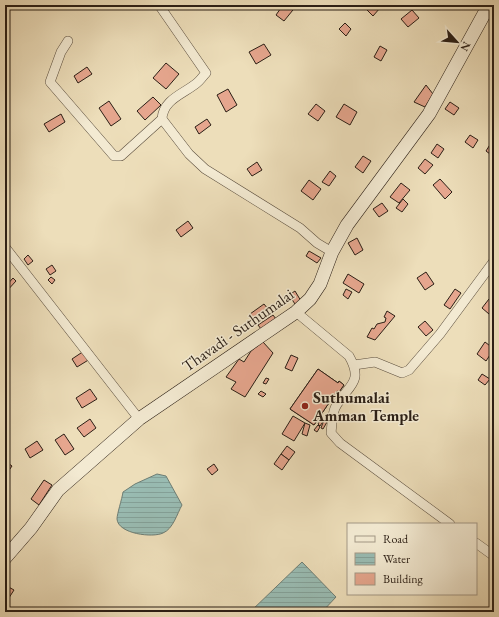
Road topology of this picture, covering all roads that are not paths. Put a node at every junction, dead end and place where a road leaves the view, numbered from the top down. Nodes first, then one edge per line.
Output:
1 (159, 5) edge
2 (489, 5) edge
3 (68, 42) dead end
4 (162, 119) junction
5 (5, 247) edge
6 (332, 252) junction
7 (494, 261) edge
8 (296, 312) junction
9 (354, 365) junction
10 (138, 419) junction
11 (449, 523) edge
12 (477, 544) edge
13 (494, 556) edge
14 (5, 558) edge

1 - 4 street
2 - 6 main road, Thavadi - Suthumalai
3 - 4 street
4 - 6 street
5 - 10 street
6 - 8 main road, Thavadi - Suthumalai
7 - 9 street
8 - 9 street
8 - 10 main road, Thavadi - Suthumalai
9 - 11 street
10 - 14 main road, Thavadi - Suthumalai
12 - 13 street

